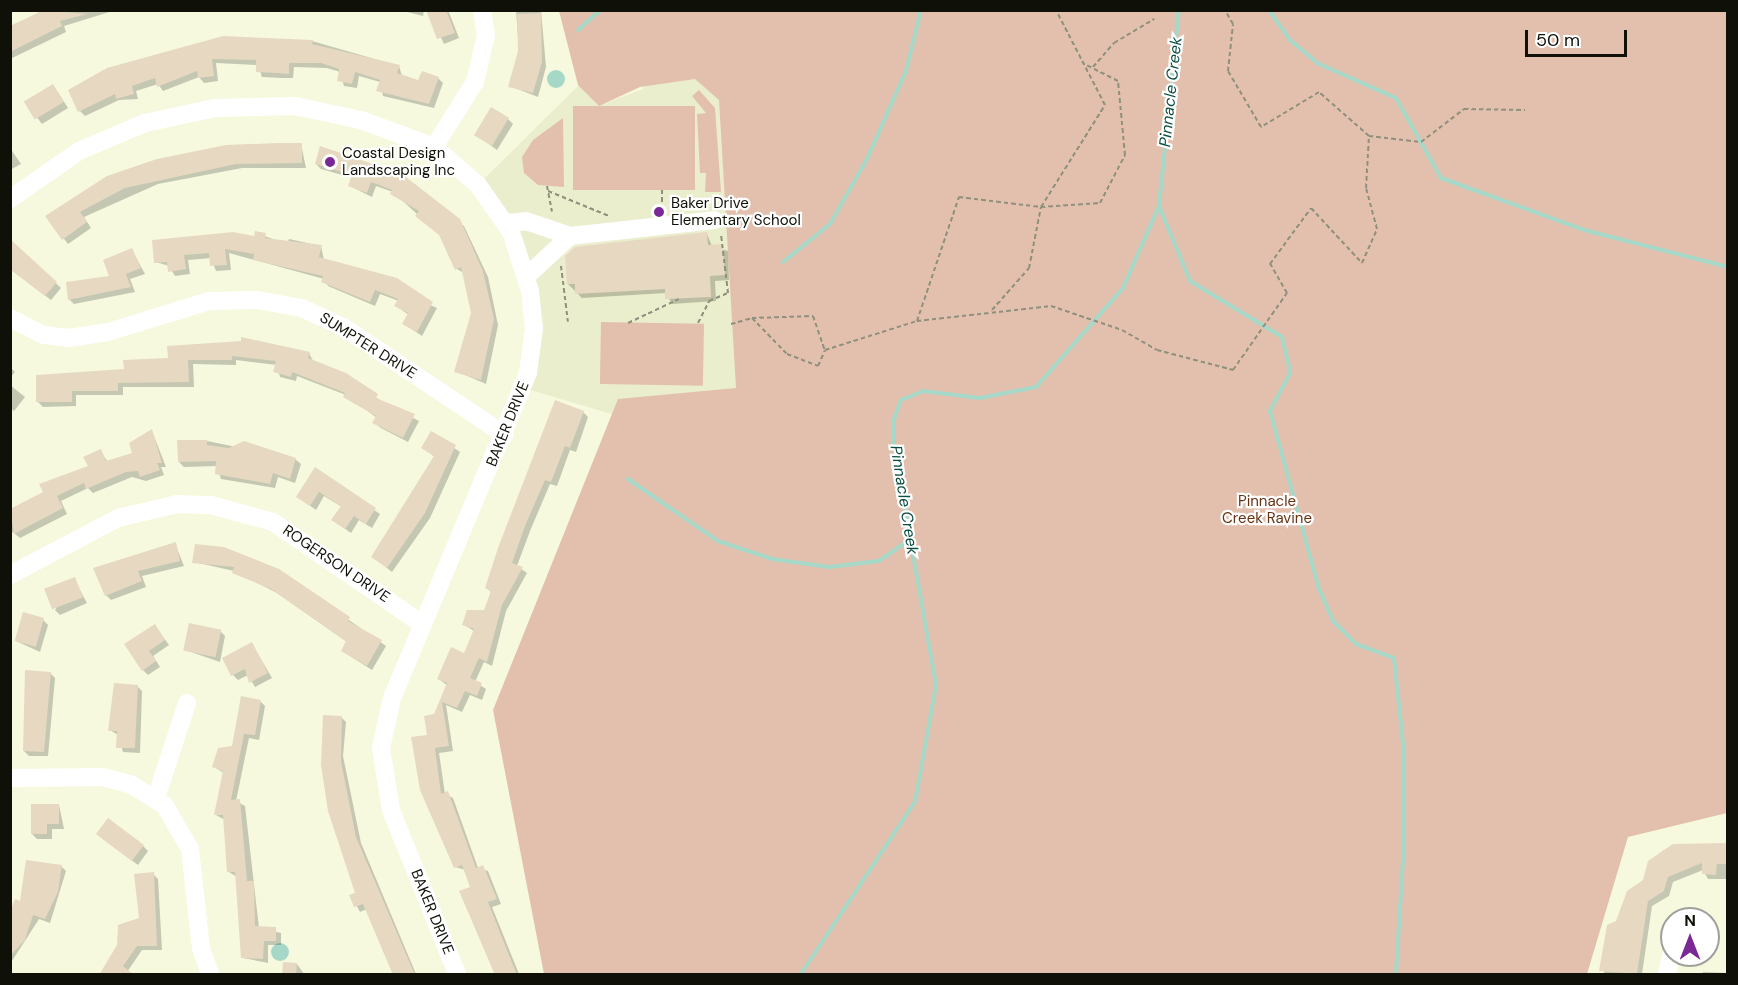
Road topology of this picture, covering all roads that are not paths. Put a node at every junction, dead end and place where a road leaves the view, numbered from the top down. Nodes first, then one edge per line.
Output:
1 (482, 10) edge
2 (434, 147) junction
3 (10, 199) edge
4 (714, 220) road end
5 (505, 223) junction
6 (570, 236) junction
7 (527, 276) junction
8 (10, 318) edge
9 (505, 435) junction
10 (10, 575) edge
11 (422, 624) junction
12 (187, 704) dead end
13 (10, 778) edge
14 (156, 798) junction
15 (210, 975) edge
16 (457, 975) edge

1 - 2 street
2 - 3 street, BAKER DRIVE
2 - 5 street, BAKER DRIVE
4 - 6 street
5 - 6 street
5 - 7 street, BAKER DRIVE
6 - 7 street
7 - 9 street, BAKER DRIVE
8 - 9 street, SUMPTER DRIVE
9 - 11 street, BAKER DRIVE
10 - 11 street, ROGERSON DRIVE
11 - 16 street, BAKER DRIVE
12 - 14 street
13 - 14 street
14 - 15 street

